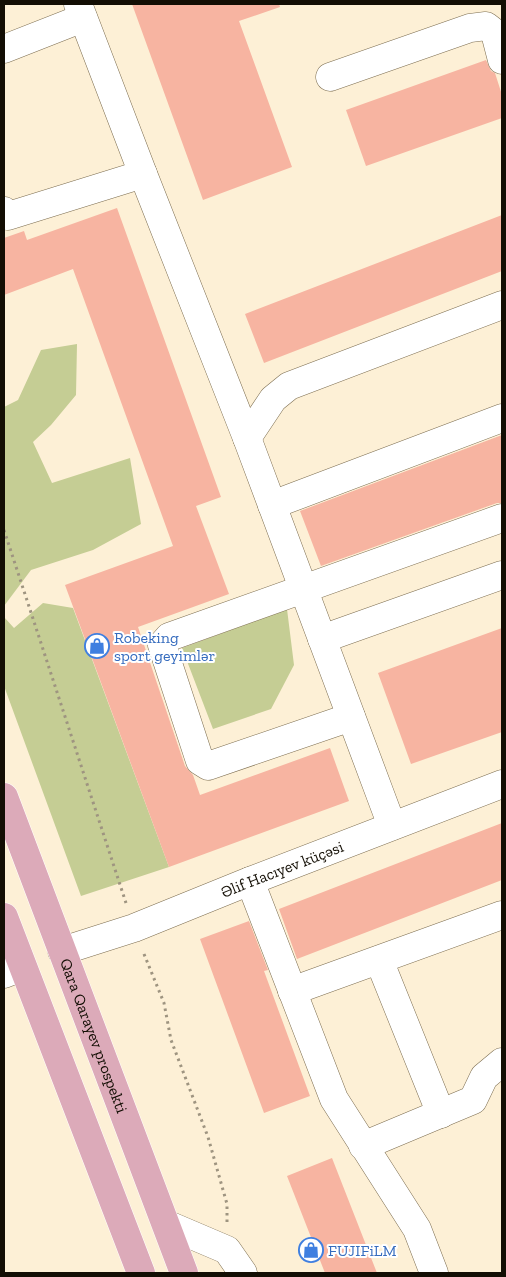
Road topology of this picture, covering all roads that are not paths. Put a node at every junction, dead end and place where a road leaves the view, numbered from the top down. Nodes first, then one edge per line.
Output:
1 (81, 11) edge
2 (4, 49) edge
3 (502, 60) edge
4 (330, 77) dead end
5 (143, 174) junction
6 (4, 211) edge
7 (502, 305) edge
8 (502, 418) edge
9 (248, 438) junction
10 (272, 505) junction
11 (502, 518) edge
12 (502, 575) edge
13 (304, 589) junction
14 (322, 639) junction
15 (351, 717) junction
16 (502, 784) edge
17 (4, 797) edge
18 (392, 826) junction
19 (250, 880) junction
20 (502, 915) edge
21 (4, 917) edge
22 (62, 951) junction
23 (379, 960) junction
24 (13, 970) edge
25 (292, 991) junction
26 (502, 1062) edge
27 (441, 1114) junction
28 (363, 1146) junction
29 (166, 1224) junction
30 (141, 1273) edge
31 (184, 1273) edge
32 (243, 1273) edge
33 (434, 1273) edge

1 - 2 street
1 - 5 street
3 - 4 street
5 - 6 street
5 - 9 street
7 - 9 street
8 - 10 street
9 - 10 street
10 - 13 street
11 - 13 street
12 - 14 street
13 - 14 street
13 - 15 street
14 - 15 street
15 - 18 street
16 - 18 street, Əlif Hacıyev küçəsi
17 - 22 main road, Qara Qarayev prospekti
18 - 19 street, Əlif Hacıyev küçəsi
19 - 22 street, Əlif Hacıyev küçəsi
19 - 25 street
20 - 23 street
21 - 24 main road
22 - 29 main road, Qara Qarayev prospekti
23 - 25 street
23 - 27 street
24 - 30 main road
25 - 28 street
26 - 27 street
27 - 28 street
28 - 33 street
29 - 31 main road, Qara Qarayev prospekti
29 - 32 street

